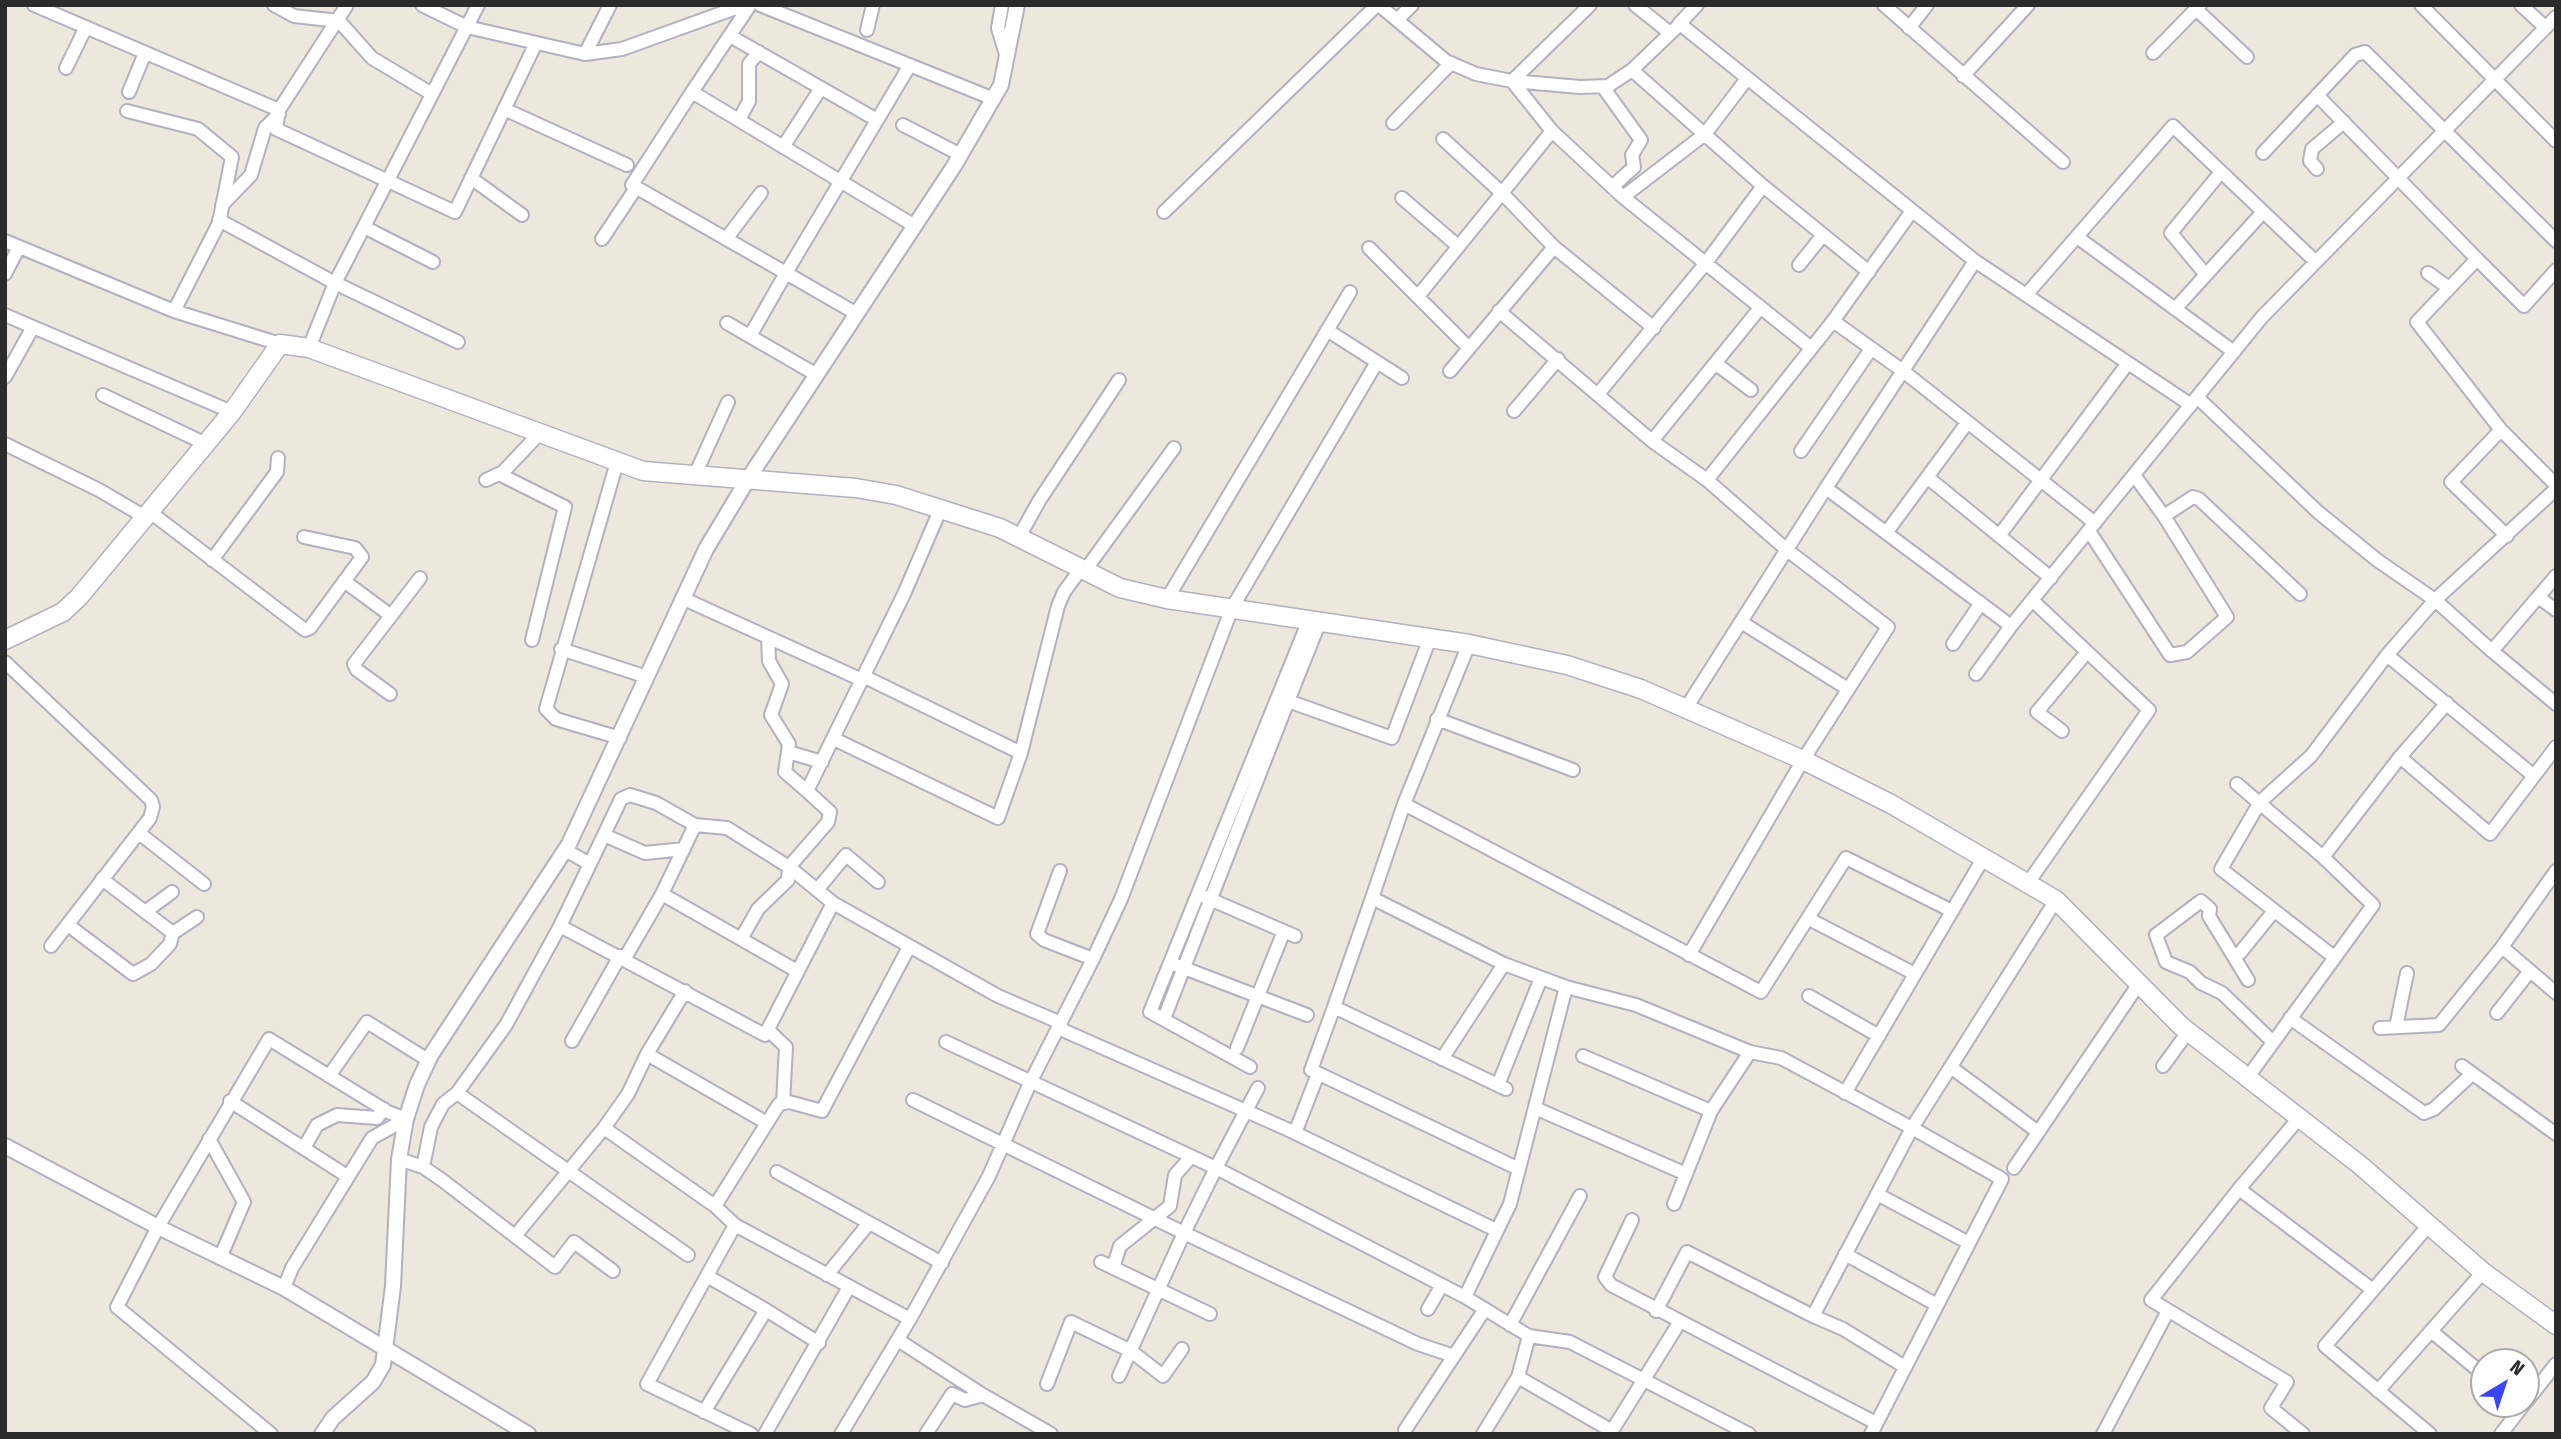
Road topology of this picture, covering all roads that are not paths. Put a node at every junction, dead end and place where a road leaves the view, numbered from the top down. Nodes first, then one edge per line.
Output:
1 (34, 5) edge
2 (274, 5) edge
3 (347, 5) edge
4 (422, 5) edge
5 (478, 5) edge
6 (610, 5) edge
7 (744, 5) edge
8 (750, 5) edge
9 (760, 5) edge
10 (873, 5) edge
11 (1002, 5) edge
12 (1017, 5) edge
13 (1378, 5) edge
14 (1412, 5) edge
15 (1590, 5) edge
16 (1635, 5) edge
17 (1697, 5) edge
18 (1884, 5) edge
19 (1927, 5) edge
20 (2028, 5) edge
21 (2421, 5) edge
22 (2521, 5) edge
23 (2198, 7) edge
24 (2556, 17) edge
25 (1397, 20) junction
26 (339, 21) junction
27 (86, 27) junction
28 (467, 27) junction
29 (2545, 27) junction
30 (1909, 28) junction
31 (1674, 29) junction
32 (867, 30) dead end
33 (730, 36) junction
34 (536, 43) junction
35 (759, 52) junction
36 (2153, 52) dead end
37 (145, 53) junction
38 (585, 54) junction
39 (2247, 57) dead end
40 (1007, 58) junction
41 (1451, 63) junction
42 (910, 65) junction
43 (66, 68) dead end
44 (1632, 70) junction
45 (1963, 76) junction
46 (2494, 77) junction
47 (1746, 80) junction
48 (1512, 81) junction
49 (1603, 87) junction
50 (821, 88) junction
51 (129, 92) dead end
52 (692, 92) junction
53 (432, 94) junction
54 (2317, 96) junction
55 (994, 99) junction
56 (504, 109) junction
57 (127, 111) dead end
58 (279, 112) junction
59 (739, 120) junction
60 (877, 120) junction
61 (1393, 122) dead end
62 (2344, 122) junction
63 (903, 125) dead end
64 (2446, 130) junction
65 (1552, 131) junction
66 (1705, 134) junction
67 (1443, 138) dead end
68 (2556, 142) edge
69 (783, 147) junction
70 (2263, 153) dead end
71 (961, 155) junction
72 (2063, 162) dead end
73 (627, 165) dead end
74 (2317, 169) dead end
75 (2221, 172) junction
76 (2399, 177) junction
77 (471, 178) junction
78 (389, 179) junction
79 (841, 182) junction
80 (1612, 187) junction
81 (1763, 187) junction
82 (636, 188) junction
83 (761, 193) dead end
84 (1502, 193) junction
85 (1623, 197) junction
86 (1402, 198) dead end
87 (222, 205) junction
88 (1912, 211) junction
89 (1164, 212) dead end
90 (2263, 212) junction
91 (522, 215) dead end
92 (219, 220) junction
93 (915, 226) junction
94 (364, 227) junction
95 (1823, 235) junction
96 (2077, 237) junction
97 (726, 239) junction
98 (602, 240) dead end
99 (5, 241) edge
100 (2556, 241) edge
101 (1458, 246) junction
102 (19, 247) junction
103 (1554, 247) junction
104 (1369, 248) dead end
105 (2477, 259) junction
106 (433, 261) dead end
107 (1975, 261) junction
108 (2316, 262) junction
109 (1705, 264) junction
110 (1799, 265) dead end
111 (2556, 270) edge
112 (1869, 272) junction
113 (786, 273) junction
114 (2428, 273) dead end
115 (5, 274) edge
116 (2206, 275) junction
117 (335, 283) junction
118 (2449, 288) junction
119 (1350, 292) dead end
120 (1419, 295) junction
121 (2026, 295) junction
122 (1760, 308) junction
123 (2175, 309) junction
124 (1499, 311) junction
125 (174, 312) junction
126 (857, 314) junction
127 (5, 315) edge
128 (1833, 321) junction
129 (727, 323) dead end
130 (33, 327) junction
131 (1654, 328) junction
132 (1327, 330) junction
133 (750, 336) junction
134 (458, 342) dead end
135 (280, 344) junction
136 (1810, 347) junction
137 (309, 348) junction
138 (1469, 348) junction
139 (1871, 349) junction
140 (2234, 352) junction
141 (1558, 359) junction
142 (1377, 362) junction
143 (1715, 363) junction
144 (2128, 363) junction
145 (1450, 371) dead end
146 (1903, 372) junction
147 (817, 375) junction
148 (5, 377) edge
149 (1402, 378) dead end
150 (1119, 380) dead end
151 (1751, 390) dead end
152 (1599, 393) junction
153 (103, 395) dead end
154 (2194, 401) junction
155 (728, 402) dead end
156 (1514, 411) dead end
157 (232, 412) junction
158 (1967, 423) junction
159 (2501, 430) junction
160 (539, 434) junction
161 (1652, 441) junction
162 (5, 444) edge
163 (206, 444) junction
164 (1174, 448) dead end
165 (1801, 451) dead end
166 (278, 458) dead end
167 (617, 462) junction
168 (499, 474) junction
169 (695, 475) junction
170 (2134, 475) junction
171 (1927, 477) junction
172 (748, 478) junction
173 (486, 480) dead end
174 (1707, 480) junction
175 (2040, 480) junction
176 (2556, 487) edge
177 (1826, 488) junction
178 (941, 508) junction
179 (147, 514) junction
180 (2165, 516) junction
181 (2092, 527) junction
182 (1886, 533) junction
183 (1999, 536) junction
184 (2507, 536) junction
185 (304, 537) dead end
186 (1019, 537) junction
187 (1787, 550) junction
188 (212, 560) junction
189 (1082, 571) junction
190 (2556, 576) edge
191 (420, 578) dead end
192 (2050, 578) junction
193 (344, 581) junction
194 (2300, 594) dead end
195 (2538, 597) junction
196 (682, 598) junction
197 (1167, 599) junction
198 (2032, 600) junction
199 (2435, 600) junction
200 (1981, 603) junction
201 (1232, 608) junction
202 (2556, 610) edge
203 (390, 615) junction
204 (1315, 621) junction
205 (1741, 622) junction
206 (2011, 626) junction
207 (768, 637) junction
208 (1430, 638) junction
209 (5, 640) edge
210 (533, 640) dead end
211 (1469, 644) junction
212 (1953, 644) dead end
213 (561, 649) junction
214 (2087, 652) junction
215 (2492, 652) junction
216 (2387, 655) junction
217 (5, 662) edge
218 (1976, 674) dead end
219 (647, 677) junction
220 (863, 678) junction
221 (1848, 689) junction
222 (390, 694) dead end
223 (1288, 701) junction
224 (2447, 703) junction
225 (2556, 704) edge
226 (1686, 708) junction
227 (1437, 719) junction
228 (2062, 731) dead end
229 (620, 738) junction
230 (834, 739) junction
231 (2556, 747) edge
232 (788, 752) junction
233 (1021, 753) junction
234 (2400, 757) junction
235 (1803, 760) junction
236 (822, 762) junction
237 (1573, 770) dead end
238 (2535, 776) junction
239 (2237, 784) dead end
240 (807, 791) junction
241 (2260, 802) junction
242 (1404, 804) junction
243 (695, 825) junction
244 (139, 833) junction
245 (604, 835) junction
246 (684, 849) junction
247 (565, 850) junction
248 (1984, 857) junction
249 (2322, 857) junction
250 (590, 864) junction
251 (789, 867) junction
252 (1060, 871) dead end
253 (2556, 871) edge
254 (102, 880) junction
255 (878, 882) dead end
256 (2028, 883) junction
257 (204, 884) dead end
258 (817, 890) junction
259 (172, 892) dead end
260 (662, 894) junction
261 (1198, 894) junction
262 (1372, 898) junction
263 (1212, 900) junction
264 (2056, 900) junction
265 (833, 903) junction
266 (1952, 911) junction
267 (2274, 911) junction
268 (145, 912) junction
269 (197, 917) dead end
270 (1809, 919) junction
271 (68, 925) junction
272 (560, 926) junction
273 (173, 933) junction
274 (741, 939) junction
275 (51, 946) dead end
276 (909, 947) junction
277 (2502, 947) junction
278 (2240, 953) dead end
279 (1689, 955) junction
280 (622, 957) junction
281 (2334, 957) junction
282 (1093, 959) junction
283 (1170, 963) junction
284 (1504, 964) junction
285 (1184, 968) junction
286 (797, 971) junction
287 (2529, 971) junction
288 (2407, 973) dead end
289 (1915, 974) junction
290 (1541, 978) junction
291 (2248, 980) dead end
292 (2138, 985) junction
293 (1566, 987) junction
294 (685, 991) junction
295 (2556, 993) edge
296 (1258, 995) junction
297 (1809, 996) dead end
298 (1334, 1007) junction
299 (2497, 1013) dead end
300 (1307, 1015) dead end
301 (1165, 1017) dead end
302 (2290, 1018) junction
303 (1060, 1025) junction
304 (2396, 1027) junction
305 (2379, 1028) dead end
306 (768, 1030) junction
307 (2189, 1032) junction
308 (1879, 1036) junction
309 (572, 1041) dead end
310 (946, 1042) dead end
311 (2273, 1042) junction
312 (1237, 1048) dead end
313 (1750, 1052) junction
314 (647, 1054) junction
315 (1583, 1056) dead end
316 (1442, 1059) junction
317 (428, 1060) junction
318 (1250, 1066) dead end
319 (2163, 1066) dead end
320 (1952, 1068) junction
321 (1318, 1074) junction
322 (329, 1076) junction
323 (2248, 1077) junction
324 (1030, 1083) junction
325 (1258, 1088) dead end
326 (457, 1093) junction
327 (1845, 1093) junction
328 (914, 1100) dead end
329 (230, 1101) junction
330 (783, 1103) junction
331 (1535, 1108) junction
332 (384, 1109) junction
333 (1711, 1111) junction
334 (1245, 1112) junction
335 (2300, 1117) junction
336 (406, 1119) junction
337 (767, 1123) junction
338 (604, 1128) junction
339 (1912, 1128) junction
340 (2038, 1132) junction
341 (1295, 1133) junction
342 (2556, 1134) edge
343 (209, 1139) junction
344 (5, 1146) edge
345 (1002, 1146) junction
346 (304, 1148) junction
347 (1191, 1157) junction
348 (399, 1159) junction
349 (423, 1167) junction
350 (1216, 1168) junction
351 (2014, 1168) dead end
352 (568, 1169) junction
353 (1519, 1169) junction
354 (777, 1172) dead end
355 (1686, 1174) junction
356 (347, 1176) junction
357 (2239, 1189) junction
358 (1877, 1194) junction
359 (1580, 1196) dead end
360 (1674, 1204) dead end
361 (715, 1206) junction
362 (1151, 1218) junction
363 (1632, 1220) dead end
364 (869, 1223) junction
365 (735, 1225) junction
366 (2428, 1226) junction
367 (158, 1227) junction
368 (1496, 1230) junction
369 (1184, 1233) junction
370 (515, 1236) junction
371 (1969, 1243) junction
372 (1845, 1254) junction
373 (688, 1255) dead end
374 (220, 1258) junction
375 (942, 1263) junction
376 (613, 1271) dead end
377 (2483, 1272) junction
378 (827, 1275) junction
379 (707, 1276) junction
380 (1442, 1285) junction
381 (849, 1287) junction
382 (284, 1288) junction
383 (1160, 1290) junction
384 (2373, 1290) junction
385 (1465, 1297) junction
386 (1937, 1305) junction
387 (1428, 1309) dead end
388 (1485, 1309) junction
389 (766, 1310) junction
390 (1656, 1311) junction
391 (2168, 1311) junction
392 (1210, 1314) dead end
393 (1812, 1316) junction
394 (910, 1319) junction
395 (1679, 1323) junction
396 (1510, 1325) junction
397 (2556, 1325) edge
398 (2431, 1331) junction
399 (1529, 1336) junction
400 (898, 1340) junction
401 (819, 1343) junction
402 (1182, 1349) dead end
403 (1131, 1350) junction
404 (385, 1352) junction
405 (1454, 1356) junction
406 (2470, 1363) edge
407 (2556, 1364) edge
408 (1905, 1367) junction
409 (1119, 1376) dead end
410 (1518, 1377) junction
411 (1643, 1381) junction
412 (2540, 1383) edge
413 (1047, 1384) dead end
414 (2378, 1391) junction
415 (983, 1395) junction
416 (704, 1412) junction
417 (2513, 1418) edge
418 (1874, 1428) edge
419 (1405, 1430) dead end
420 (1484, 1433) edge
421 (1611, 1433) edge
422 (271, 1434) edge
423 (322, 1434) edge
424 (528, 1434) edge
425 (751, 1434) edge
426 (765, 1434) edge
427 (841, 1434) edge
428 (926, 1434) edge
429 (1051, 1434) edge
430 (1749, 1434) edge
431 (2104, 1434) edge
432 (2303, 1434) edge
433 (2430, 1434) edge
434 (2501, 1434) edge

1 - 27 street
2 - 26 street
3 - 26 street
4 - 28 street
5 - 28 street
6 - 38 street
7 - 38 street
8 - 33 street
9 - 42 street
10 - 32 street
11 - 40 street
12 - 40 street
13 - 25 street
13 - 89 street
14 - 25 street
15 - 48 street
16 - 31 street
17 - 31 street
18 - 30 street
19 - 30 street
20 - 45 street
21 - 46 street
22 - 29 street
23 - 36 street
23 - 39 street
24 - 29 street
25 - 41 street
26 - 53 street
26 - 58 street
27 - 37 street
27 - 43 street
28 - 34 street
28 - 53 street
29 - 46 street
30 - 45 street
31 - 44 street
31 - 47 street
33 - 35 street
33 - 52 street
34 - 38 street
34 - 56 street
35 - 50 street
35 - 59 street
37 - 51 street
37 - 58 street
40 - 55 street
41 - 48 street
41 - 61 street
42 - 55 street
42 - 60 street
44 - 49 street
44 - 66 street
45 - 72 street
46 - 64 street
46 - 68 street
47 - 66 street
47 - 88 street
48 - 49 street
48 - 65 street
49 - 80 street
50 - 60 street
50 - 69 street
52 - 59 street
52 - 82 street
53 - 78 street
54 - 62 street
54 - 64 street
54 - 70 street
55 - 71 street
56 - 73 street
56 - 77 street
57 - 87 street
58 - 78 street
58 - 87 street
59 - 69 street
60 - 79 street
62 - 74 street
62 - 76 street
63 - 71 street
64 - 76 street
64 - 100 street
65 - 80 street
65 - 84 street
66 - 81 street
66 - 85 street
67 - 84 street
69 - 79 street
71 - 93 street
75 - 90 street
75 - 96 street
75 - 116 street
76 - 105 street
76 - 108 street
77 - 78 street
77 - 91 street
78 - 94 street
79 - 93 street
79 - 113 street
80 - 85 street
81 - 95 street
81 - 109 street
82 - 97 street
82 - 98 street
83 - 97 street
84 - 101 street
84 - 103 street
85 - 109 street
86 - 101 street
87 - 92 street
88 - 107 street
88 - 112 street
90 - 108 street
90 - 116 street
92 - 117 street
92 - 125 street
93 - 126 street
94 - 106 street
94 - 117 street
95 - 110 street
95 - 112 street
96 - 121 street
96 - 123 street
97 - 113 street
99 - 102 street
101 - 120 street
102 - 115 street
102 - 125 street
103 - 124 street
103 - 131 street
104 - 120 street
105 - 111 street
105 - 118 street
107 - 121 street
107 - 146 street
108 - 140 street
109 - 122 street
109 - 131 street
112 - 128 street
113 - 126 street
113 - 133 street
114 - 118 street
116 - 123 street
117 - 134 street
117 - 137 street
118 - 159 street
119 - 132 street
120 - 138 street
121 - 144 street
122 - 136 street
122 - 143 street
123 - 140 street
124 - 138 street
124 - 141 street
125 - 135 street
126 - 147 street
127 - 130 street
128 - 136 street
128 - 139 street
129 - 133 street
130 - 148 street
130 - 157 street
131 - 152 street
132 - 142 street
132 - 197 street
133 - 147 street
135 - 137 main road
135 - 157 main road
136 - 174 street
137 - 160 main road
138 - 145 street
139 - 146 street
139 - 165 street
140 - 154 street
141 - 152 street
141 - 156 street
142 - 149 street
142 - 201 street
143 - 151 street
143 - 161 street
144 - 154 street
144 - 175 street
146 - 158 street
146 - 177 street
147 - 172 street
150 - 186 street
152 - 161 street
153 - 163 street
154 - 170 street
154 - 199 street
155 - 169 street
157 - 163 main road
158 - 171 street
158 - 175 street
159 - 176 street
159 - 184 street
160 - 167 main road
160 - 168 street
161 - 174 street
162 - 179 street
163 - 179 main road
164 - 189 street
166 - 188 street
167 - 169 main road
167 - 213 street
168 - 173 street
168 - 210 street
169 - 172 main road
170 - 180 street
170 - 181 street
171 - 182 street
171 - 183 street
172 - 178 main road
172 - 196 street
174 - 187 street
175 - 181 street
175 - 183 street
176 - 184 street
177 - 182 street
177 - 187 street
178 - 186 main road
178 - 220 street
179 - 188 street
179 - 209 main road
180 - 181 street
180 - 194 street
181 - 192 street
182 - 200 street
183 - 192 street
184 - 199 street
185 - 193 street
186 - 189 main road
187 - 205 street
187 - 221 street
188 - 193 street
189 - 197 main road
189 - 233 street
190 - 195 street
191 - 203 street
192 - 198 street
193 - 203 street
195 - 202 street
195 - 215 street
196 - 207 street
196 - 219 street
197 - 201 main road
198 - 206 street
198 - 214 street
199 - 215 street
199 - 216 street
200 - 206 street
200 - 212 street
201 - 204 main road
201 - 282 street
203 - 222 street
204 - 208 main road
204 - 223 street
204 - 261 street
205 - 221 street
205 - 226 street
206 - 218 street
207 - 220 street
207 - 232 street
208 - 211 main road
208 - 223 street
211 - 226 main road
211 - 227 street
213 - 219 street
213 - 229 street
214 - 228 street
214 - 256 street
215 - 225 street
216 - 224 street
216 - 241 street
217 - 244 street
219 - 229 street
220 - 230 street
220 - 233 street
221 - 235 street
223 - 263 street
224 - 234 street
224 - 238 street
226 - 235 main road
227 - 237 street
227 - 242 street
229 - 247 street
230 - 233 street
230 - 236 street
231 - 238 street
232 - 236 street
232 - 240 street
234 - 238 street
234 - 249 street
235 - 248 main road
235 - 279 street
236 - 240 street
239 - 241 street
240 - 251 street
241 - 249 street
241 - 267 street
242 - 262 street
242 - 279 street
243 - 245 street
243 - 246 street
243 - 251 street
244 - 254 street
244 - 257 street
245 - 246 street
245 - 250 street
246 - 260 street
247 - 250 street
247 - 317 street
248 - 256 main road
248 - 266 street
249 - 281 street
250 - 272 street
251 - 258 street
251 - 274 street
252 - 282 street
253 - 277 street
254 - 268 street
254 - 271 street
255 - 258 street
256 - 264 main road
258 - 265 street
259 - 268 street
260 - 274 street
260 - 280 street
261 - 263 street
261 - 283 street
262 - 284 street
262 - 298 street
263 - 285 street
263 - 296 street
264 - 292 main road
264 - 320 street
265 - 276 street
265 - 286 street
266 - 270 street
266 - 289 street
267 - 278 street
267 - 281 street
268 - 273 street
269 - 273 street
270 - 279 street
270 - 289 street
271 - 273 street
271 - 275 street
272 - 280 street
272 - 326 street
274 - 286 street
276 - 303 street
276 - 330 street
277 - 287 street
277 - 304 street
280 - 294 street
280 - 309 street
281 - 302 street
282 - 303 street
283 - 285 street
283 - 318 street
284 - 290 street
284 - 316 street
285 - 296 street
285 - 301 street
286 - 306 street
287 - 295 street
287 - 299 street
288 - 304 street
289 - 308 street
290 - 293 street
290 - 316 street
291 - 311 street
292 - 307 main road
292 - 340 street
293 - 313 street
293 - 331 street
294 - 306 street
294 - 314 street
296 - 300 street
296 - 312 street
297 - 308 street
298 - 316 street
298 - 321 street
302 - 311 street
302 - 342 street
303 - 324 street
303 - 334 street
304 - 305 street
306 - 330 street
307 - 319 street
307 - 323 main road
308 - 327 street
310 - 324 street
311 - 323 street
313 - 327 street
313 - 333 street
314 - 337 street
314 - 338 street
315 - 333 street
317 - 322 street
317 - 336 street
320 - 339 street
320 - 340 street
321 - 341 street
321 - 353 street
322 - 329 street
322 - 332 street
323 - 335 main road
324 - 345 street
324 - 347 street
325 - 334 street
326 - 349 street
326 - 352 street
327 - 339 street
328 - 345 street
329 - 343 street
329 - 346 street
330 - 337 street
331 - 353 street
331 - 355 street
332 - 336 street
332 - 346 street
333 - 355 street
334 - 341 street
334 - 350 street
335 - 357 street
335 - 366 main road
336 - 348 street
336 - 356 street
337 - 361 street
338 - 352 street
338 - 361 street
339 - 358 street
339 - 371 street
340 - 351 street
341 - 368 street
343 - 367 street
343 - 374 street
344 - 367 street
345 - 362 street
345 - 375 street
346 - 356 street
347 - 350 street
347 - 362 street
348 - 349 street
348 - 404 street
349 - 370 street
350 - 369 street
350 - 380 street
352 - 370 street
352 - 373 street
353 - 368 street
354 - 364 street
355 - 360 street
356 - 382 street
357 - 384 street
357 - 391 street
358 - 371 street
358 - 372 street
359 - 396 street
361 - 365 street
362 - 369 street
362 - 383 street
363 - 390 street
364 - 375 street
364 - 378 street
365 - 378 street
365 - 379 street
366 - 377 main road
366 - 384 street
367 - 374 street
367 - 422 street
368 - 385 street
369 - 383 street
369 - 405 street
370 - 376 street
371 - 386 street
372 - 386 street
372 - 393 street
374 - 382 street
375 - 394 street
377 - 397 main road
377 - 398 street
378 - 381 street
379 - 389 street
379 - 416 street
380 - 385 street
380 - 387 street
381 - 394 street
381 - 401 street
382 - 404 street
383 - 392 street
383 - 403 street
384 - 414 street
385 - 388 street
386 - 408 street
388 - 396 street
388 - 405 street
389 - 401 street
389 - 416 street
390 - 393 street
390 - 395 street
391 - 431 street
391 - 432 street
393 - 408 street
394 - 400 street
395 - 411 street
395 - 418 street
396 - 399 street
398 - 406 street
398 - 414 street
399 - 410 street
399 - 411 street
400 - 415 street
400 - 427 street
401 - 426 street
402 - 403 street
403 - 409 street
403 - 413 street
404 - 423 street
404 - 424 street
405 - 419 street
407 - 412 street
408 - 418 street
410 - 420 street
410 - 421 street
411 - 421 street
411 - 430 street
414 - 433 street
415 - 428 street
415 - 429 street
416 - 425 street
417 - 434 street

